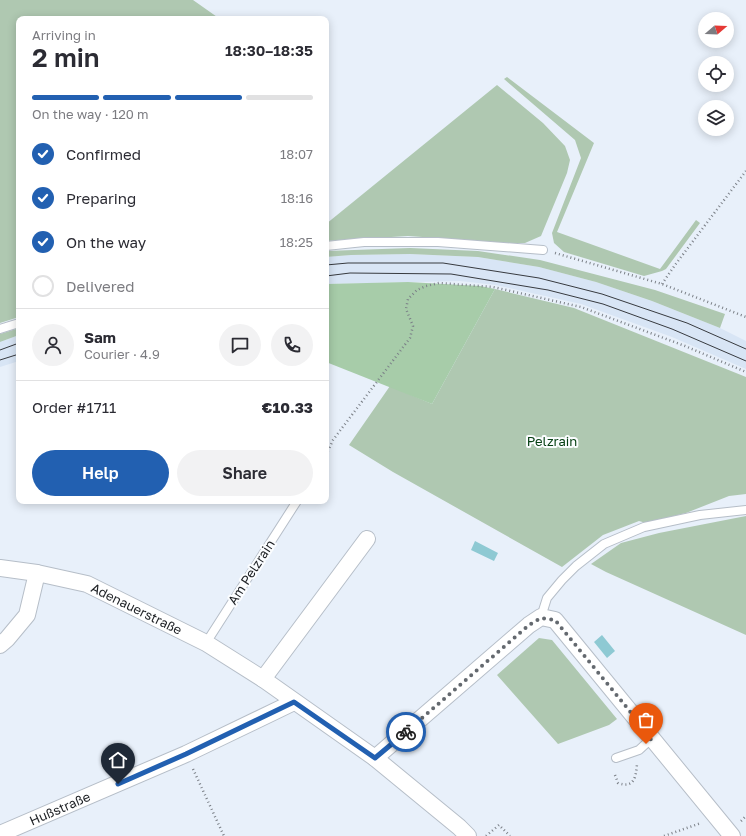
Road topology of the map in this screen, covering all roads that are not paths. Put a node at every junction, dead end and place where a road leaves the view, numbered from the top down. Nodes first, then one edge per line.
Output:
1 (329, 246) edge
2 (542, 250) road end
3 (16, 324) edge
4 (0, 329) edge
5 (295, 504) edge
6 (746, 510) edge
7 (367, 539) dead end
8 (0, 568) edge
9 (37, 572) junction
10 (541, 618) junction
11 (206, 643) junction
12 (0, 645) edge
13 (263, 679) junction
14 (294, 702) junction
15 (652, 738) junction
16 (375, 758) junction
17 (616, 758) dead end
18 (0, 834) edge
19 (468, 836) edge
20 (732, 836) edge

1 - 2 lane
3 - 4 lane
5 - 11 lane, Am Pelzrain
6 - 10 lane
7 - 13 street
8 - 9 street, Adenauerstraße
9 - 11 street, Adenauerstraße
9 - 12 street
10 - 15 street
10 - 16 street
11 - 13 street, Adenauerstraße
13 - 14 street, Adenauerstraße
14 - 16 street, Adenauerstraße
14 - 18 street, Hußstraße
15 - 17 lane
15 - 20 street
16 - 19 street, Adenauerstraße

